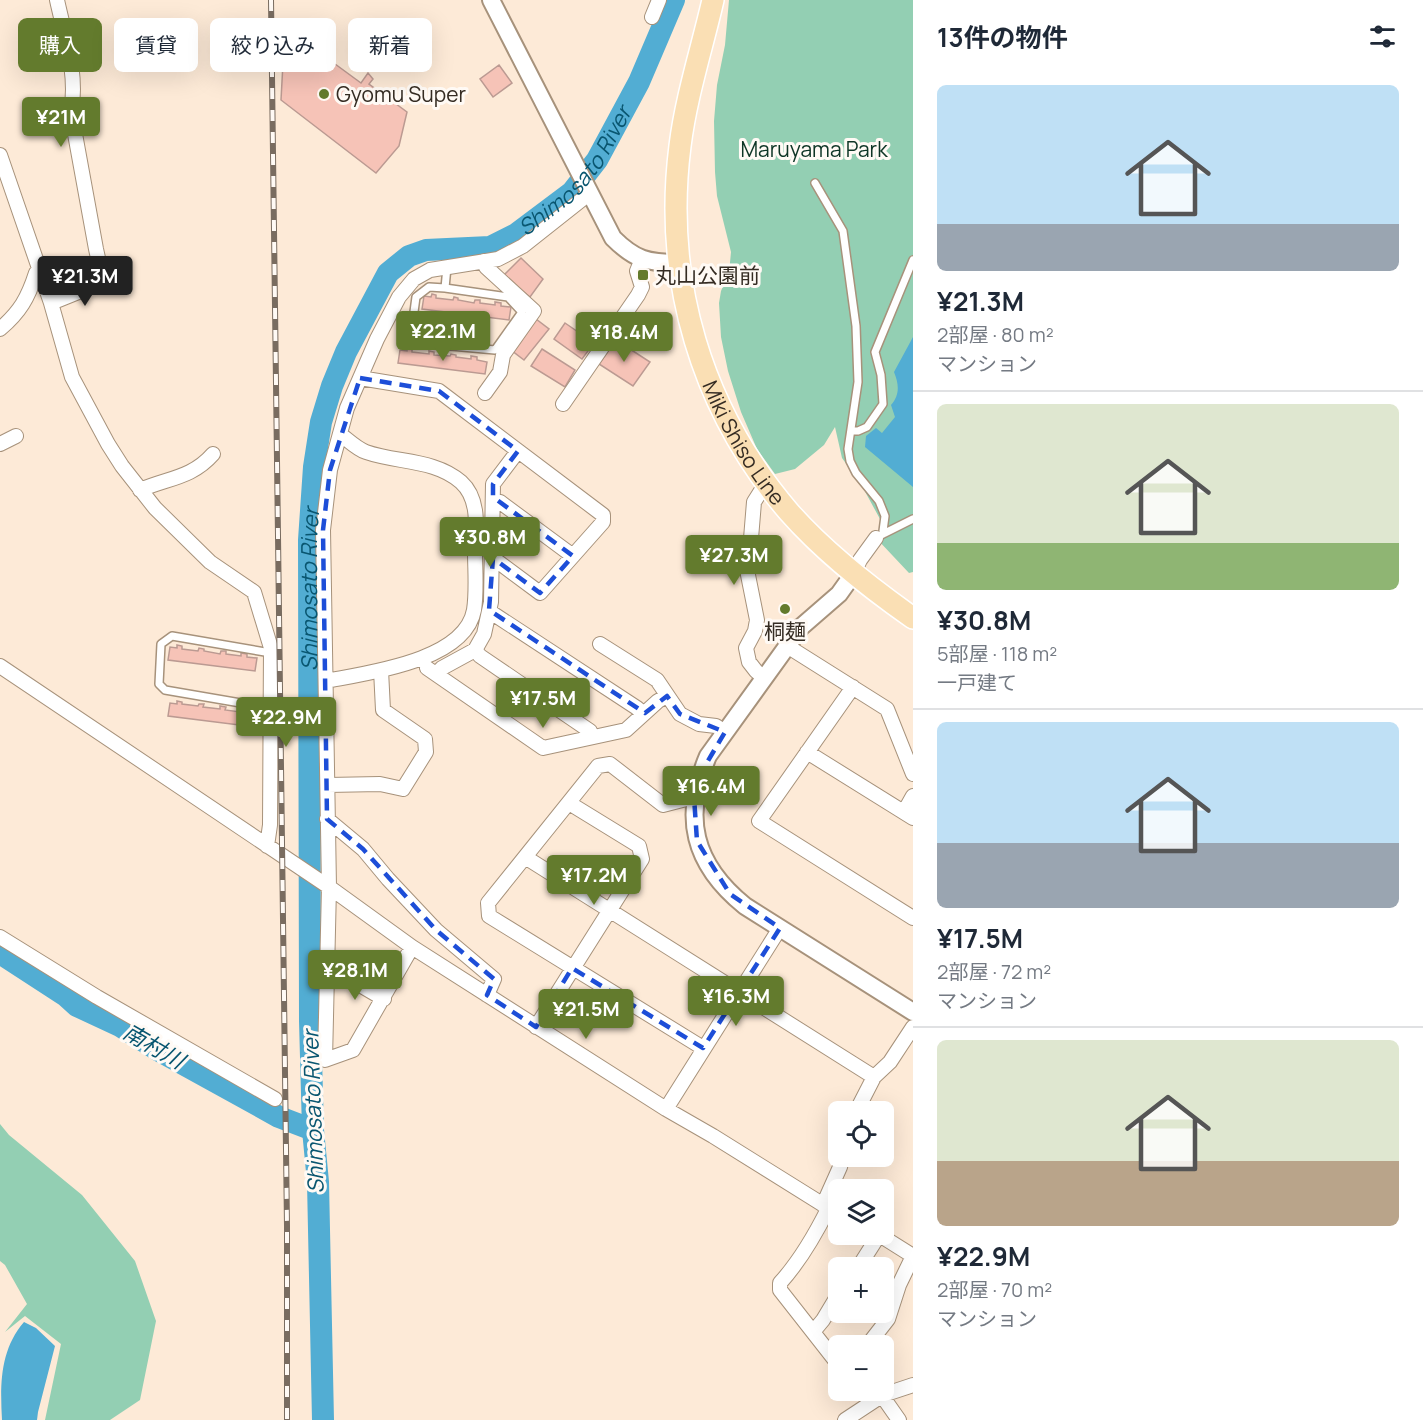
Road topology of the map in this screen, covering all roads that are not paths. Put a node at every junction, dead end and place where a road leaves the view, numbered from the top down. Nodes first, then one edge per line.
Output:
1 (57, 0) edge
2 (491, 0) edge
3 (659, 0) edge
4 (713, 0) edge
5 (651, 17) dead end
6 (0, 155) edge
7 (815, 183) dead end
8 (590, 193) junction
9 (642, 259) junction
10 (913, 260) edge
11 (484, 261) junction
12 (678, 263) junction
13 (447, 267) junction
14 (39, 271) junction
15 (445, 288) junction
16 (51, 303) junction
17 (0, 329) edge
18 (360, 378) junction
19 (485, 393) dead end
20 (563, 404) dead end
21 (851, 430) junction
22 (340, 434) junction
23 (16, 436) dead end
24 (0, 444) edge
25 (518, 451) junction
26 (213, 454) dead end
27 (766, 483) junction
28 (140, 490) junction
29 (493, 501) junction
30 (913, 519) edge
31 (880, 536) junction
32 (573, 556) junction
33 (493, 558) junction
34 (854, 573) junction
35 (489, 611) junction
36 (913, 618) edge
37 (600, 644) dead end
38 (787, 646) junction
39 (475, 650) junction
40 (271, 653) junction
41 (0, 666) edge
42 (381, 670) junction
43 (764, 678) junction
44 (326, 681) junction
45 (853, 687) junction
46 (667, 696) junction
47 (270, 708) junction
48 (643, 714) junction
49 (725, 732) junction
50 (592, 737) junction
51 (807, 752) junction
52 (913, 774) edge
53 (328, 785) junction
54 (913, 796) edge
55 (694, 797) junction
56 (569, 803) junction
57 (908, 815) edge
58 (327, 819) junction
59 (267, 846) junction
60 (525, 857) junction
61 (327, 886) junction
62 (610, 910) junction
63 (913, 918) edge
64 (780, 928) junction
65 (0, 937) edge
66 (412, 947) junction
67 (573, 968) junction
68 (342, 975) dead end
69 (740, 991) junction
70 (487, 995) junction
71 (384, 999) junction
72 (913, 1012) edge
73 (536, 1027) junction
74 (913, 1027) edge
75 (703, 1048) junction
76 (874, 1077) junction
77 (275, 1099) dead end
78 (862, 1101) edge
79 (666, 1109) junction
80 (828, 1208) edge
81 (828, 1212) edge
82 (894, 1245) edge
83 (913, 1256) edge
84 (828, 1312) edge
85 (813, 1332) junction
86 (876, 1335) edge
87 (828, 1351) edge
88 (913, 1385) edge
89 (894, 1390) edge
90 (869, 1401) edge
91 (886, 1401) edge
92 (844, 1420) edge
93 (899, 1420) edge

1 - 16 street
2 - 8 street
3 - 5 street
4 - 12 main road, Miki Shiso Line
6 - 14 street
7 - 21 lane
8 - 9 street
8 - 11 street
9 - 12 street
9 - 20 street
10 - 21 lane
11 - 13 street
11 - 19 street
12 - 27 main road, Miki Shiso Line
13 - 15 lane
13 - 18 street
14 - 16 street
14 - 17 street
15 - 15 lane
16 - 28 street
18 - 22 street
18 - 25 street
21 - 31 lane
22 - 42 street
22 - 44 street
23 - 24 street
25 - 29 street
25 - 32 street
26 - 28 street
27 - 34 main road, Miki Shiso Line
27 - 43 street
28 - 40 street
29 - 32 street
29 - 33 street
30 - 31 lane
31 - 34 street
32 - 33 street
33 - 35 street
34 - 36 main road, Miki Shiso Line
34 - 38 street
35 - 39 street
35 - 48 street
37 - 46 street
38 - 43 street
38 - 45 street
39 - 50 street
39 - 50 street
40 - 47 street
40 - 47 lane
41 - 59 street
42 - 44 street
42 - 53 street
43 - 49 street
44 - 53 street
45 - 51 street
45 - 52 street
46 - 48 street
46 - 49 street
47 - 59 street
48 - 50 street
49 - 55 street
51 - 57 street
51 - 63 street
53 - 58 street
54 - 57 street
55 - 56 street
55 - 64 street
56 - 60 street
56 - 62 street
58 - 61 street
58 - 70 street
59 - 61 street
60 - 62 street
60 - 67 street
61 - 66 street
61 - 71 street
62 - 67 street
62 - 69 street
64 - 69 street
64 - 72 street
65 - 77 street
66 - 70 street
66 - 71 street
67 - 73 street
67 - 75 street
68 - 71 street
69 - 75 street
69 - 76 street
70 - 73 street
73 - 79 street
74 - 76 street
75 - 79 street
76 - 78 street
79 - 80 street
81 - 85 street
82 - 83 street
83 - 86 street
84 - 85 street
85 - 87 street
88 - 89 street
90 - 92 street
91 - 93 street

